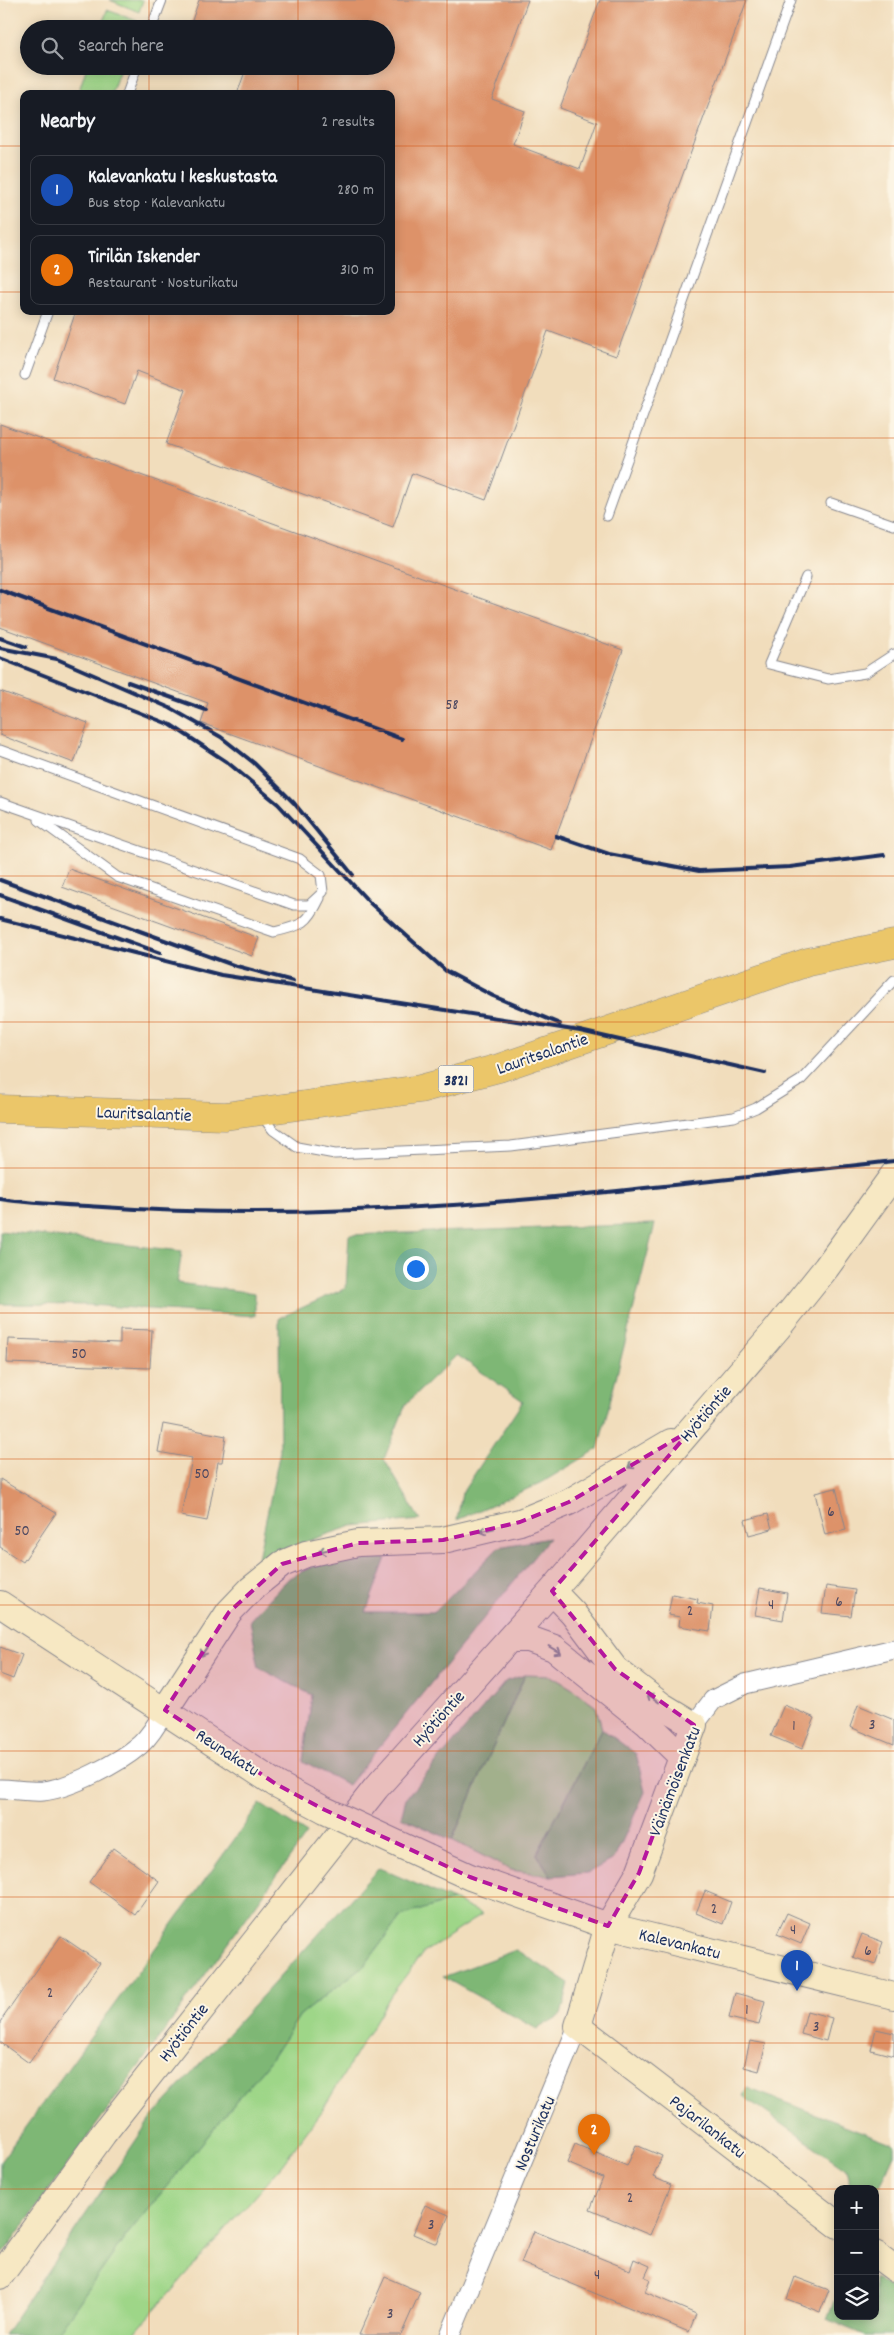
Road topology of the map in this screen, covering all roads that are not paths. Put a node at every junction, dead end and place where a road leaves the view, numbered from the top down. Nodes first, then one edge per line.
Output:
1 (162, 0) edge
2 (791, 0) edge
3 (154, 20) edge
4 (134, 75) edge
5 (128, 90) edge
6 (47, 315) edge
7 (25, 374) dead end
8 (831, 503) dead end
9 (607, 516) dead end
10 (894, 525) edge
11 (806, 576) dead end
12 (894, 654) edge
13 (0, 750) edge
14 (0, 802) edge
15 (26, 812) junction
16 (322, 892) junction
17 (894, 944) edge
18 (894, 980) edge
19 (0, 1108) edge
20 (259, 1112) junction
21 (894, 1174) edge
22 (691, 1430) junction
23 (552, 1591) junction
24 (0, 1604) edge
25 (509, 1638) junction
26 (894, 1649) edge
27 (165, 1710) junction
28 (694, 1725) junction
29 (682, 1757) junction
30 (0, 1789) edge
31 (470, 1877) joint
32 (608, 1926) junction
33 (894, 1996) edge
34 (578, 2026) junction
35 (834, 2222) edge
36 (879, 2257) edge
37 (894, 2268) edge
38 (0, 2276) edge
39 (450, 2335) edge

1 - 3 lane
2 - 9 lane
4 - 5 lane
6 - 7 lane
8 - 10 lane
11 - 12 lane
13 - 16 lane
14 - 15 lane
15 - 16 lane
15 - 16 lane
17 - 20 main road, Lauritsalantie / 3821
18 - 20 lane
19 - 20 main road, Lauritsalantie / 3821
21 - 22 main road, Hyötiöntie
22 - 23 main road, Hyötiöntie
22 -> 27 main road
23 - 25 main road, Hyötiöntie
28 -> 23 main road
24 - 27 main road, Reunakatu
25 -> 29 main road
25 - 38 main road, Hyötiöntie
26 - 28 street, Väinämöisenkatu
27 - 30 street
27 - 31 main road, Reunakatu, bridge
28 - 29 main road, Väinämöisenkatu
29 - 32 main road, Väinämöisenkatu
31 - 32 main road, Kalevankatu
32 - 33 main road, Kalevankatu
32 - 34 main road, Nosturikatu
34 - 35 main road, Pajarilankatu
34 - 39 street, Nosturikatu
36 - 37 main road

